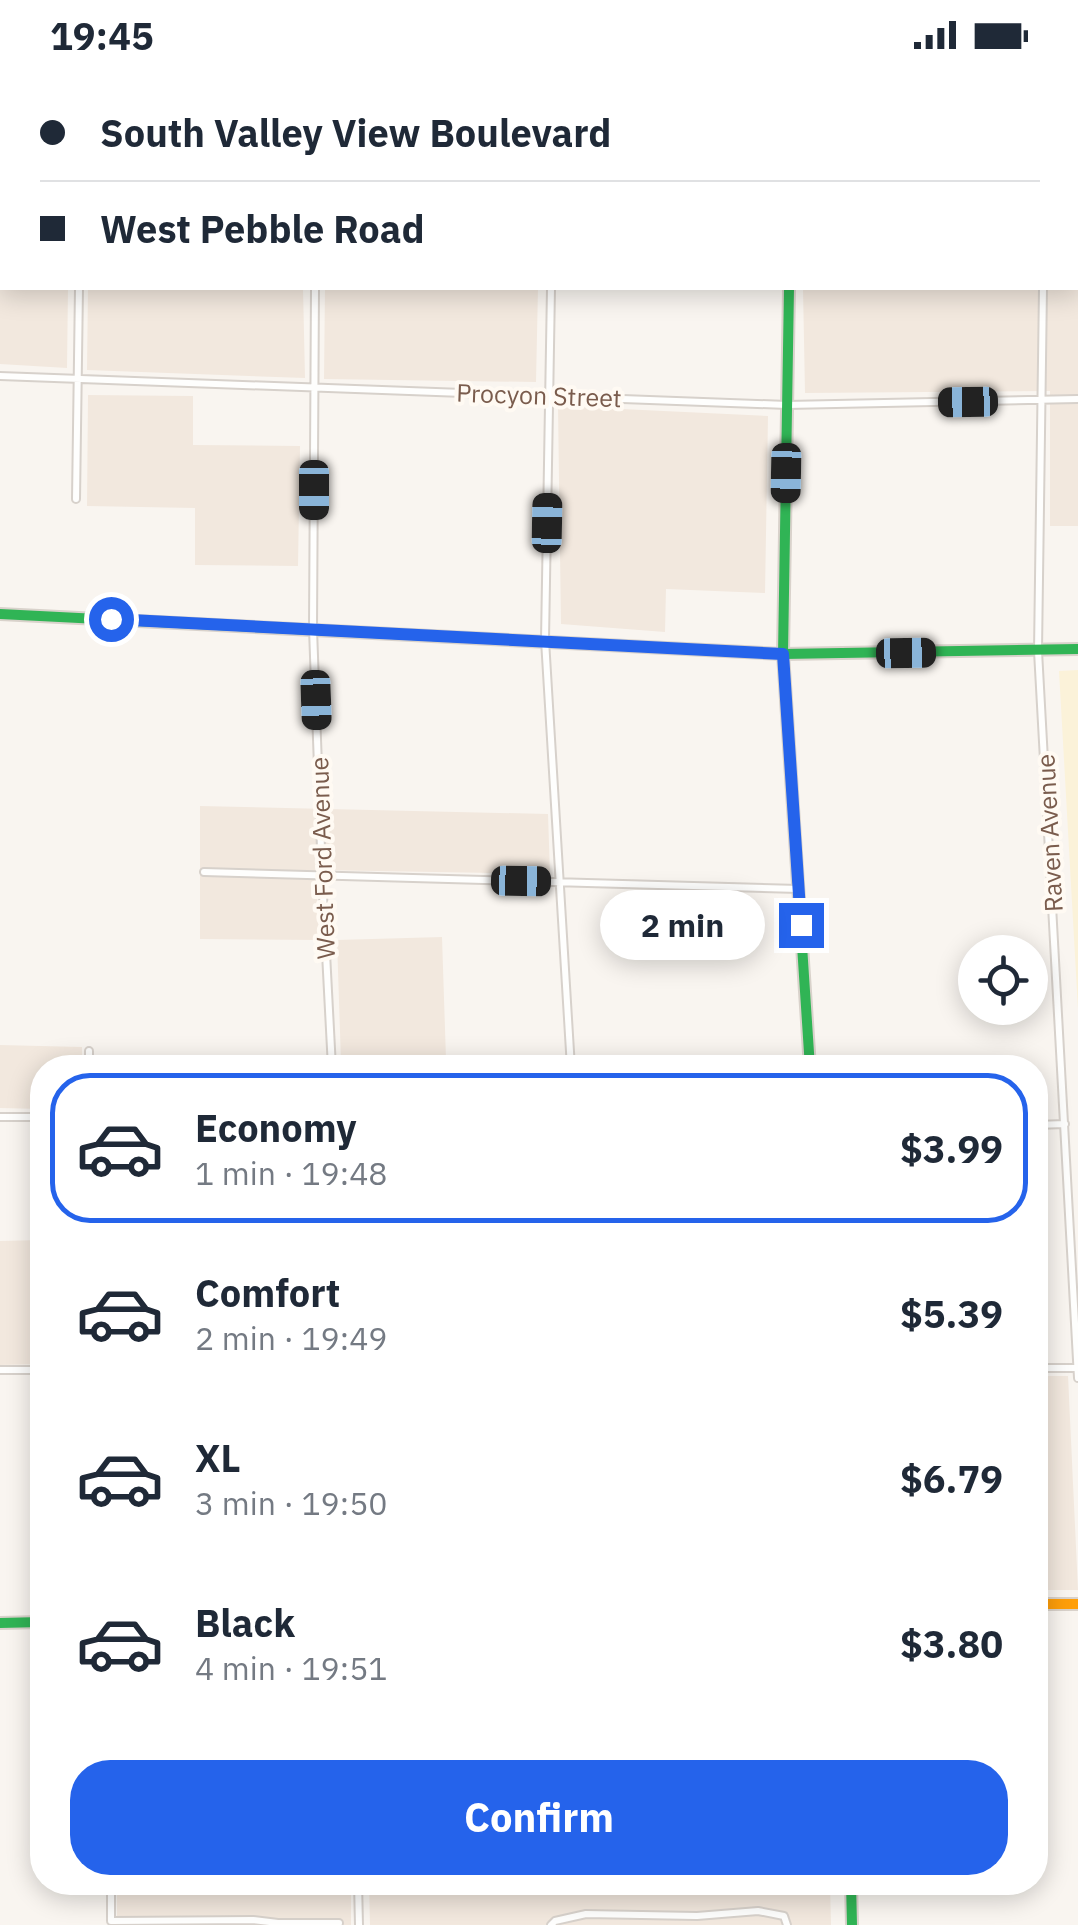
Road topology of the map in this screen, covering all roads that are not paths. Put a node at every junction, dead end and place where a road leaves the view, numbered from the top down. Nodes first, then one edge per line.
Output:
1 (79, 290) edge
2 (315, 290) edge
3 (551, 290) edge
4 (789, 290) edge
5 (1043, 290) edge
6 (0, 376) edge
7 (78, 379) junction
8 (314, 386) junction
9 (549, 395) junction
10 (1078, 399) edge
11 (1040, 400) junction
12 (787, 404) junction
13 (76, 500) dead end
14 (0, 614) edge
15 (314, 629) junction
16 (545, 640) junction
17 (1078, 649) edge
18 (1038, 650) junction
19 (783, 654) junction
20 (204, 872) dead end
21 (322, 876) junction
22 (561, 882) junction
23 (799, 890) junction
24 (331, 1055) edge
25 (570, 1055) edge
26 (809, 1055) edge
27 (0, 1117) edge
28 (30, 1117) edge
29 (1065, 1124) junction
30 (1048, 1125) edge
31 (1048, 1368) edge
32 (1078, 1368) edge
33 (0, 1370) edge
34 (30, 1370) edge
35 (1078, 1378) edge
36 (1048, 1604) edge
37 (1078, 1604) edge
38 (30, 1622) edge
39 (0, 1623) edge
40 (111, 1895) edge
41 (358, 1895) edge
42 (851, 1895) edge
43 (697, 1920) edge
44 (208, 1922) edge
45 (111, 1923) edge
46 (340, 1923) edge
47 (300, 1924) edge
48 (359, 1925) edge
49 (551, 1925) edge
50 (787, 1925) edge
51 (852, 1925) edge

1 - 7 street
2 - 8 street, West Ford Avenue
3 - 9 street
4 - 12 main road
5 - 11 street, Raven Avenue
6 - 7 street, Procyon Street
7 - 8 street, Procyon Street
7 - 13 street
8 - 9 street, Procyon Street
8 - 15 street, West Ford Avenue
9 - 12 street, Procyon Street
9 - 16 street
10 - 11 street, Procyon Street
11 - 12 street, Procyon Street
11 - 18 street, Raven Avenue
12 - 19 main road
14 - 15 main road
15 - 16 main road
15 - 21 street, West Ford Avenue
16 - 19 main road
16 - 22 street
17 - 18 main road
18 - 19 main road
18 - 29 street, Raven Avenue
19 - 23 main road
20 - 21 street
21 - 22 street
21 - 24 street, West Ford Avenue
22 - 23 street
22 - 25 street
23 - 26 main road
27 - 28 street
29 - 30 street
29 - 32 street, Raven Avenue
31 - 32 street
32 - 35 street, Raven Avenue
33 - 34 street
36 - 37 main road
38 - 39 main road
40 - 45 street
41 - 48 street
42 - 51 main road
43 - 49 street
43 - 50 street
44 - 45 street
44 - 47 street
46 - 47 street

